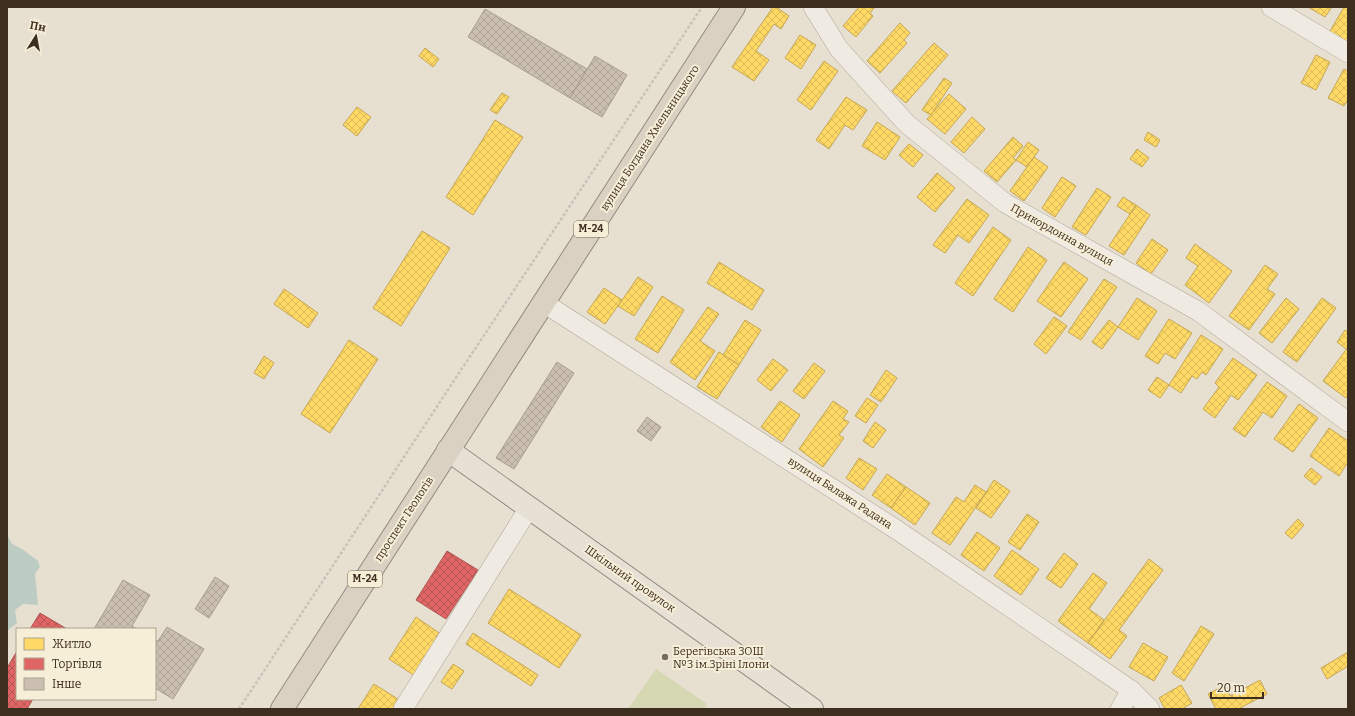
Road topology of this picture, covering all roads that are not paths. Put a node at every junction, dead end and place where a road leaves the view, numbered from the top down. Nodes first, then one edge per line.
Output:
1 (734, 7) edge
2 (813, 7) edge
3 (1271, 7) edge
4 (1348, 53) edge
5 (544, 303) junction
6 (1348, 422) edge
7 (448, 450) junction
8 (530, 508) junction
9 (1131, 690) junction
10 (282, 709) edge
11 (403, 709) edge
12 (812, 709) edge
13 (1120, 709) edge
14 (1150, 709) edge

1 - 5 highway, вулиця Богдана Хмельницького / М-24
2 - 6 street, Прикордонна вулиця
3 - 4 street
5 - 7 highway, вулиця Богдана Хмельницького / М-24
5 - 9 street, вулиця Балажа Радана
7 - 8 main road, Шкільний провулок
7 - 10 highway, проспект Геологів / М-24
8 - 11 street
8 - 12 main road, Шкільний провулок
9 - 13 street
9 - 14 street, вулиця Балажа Радана

